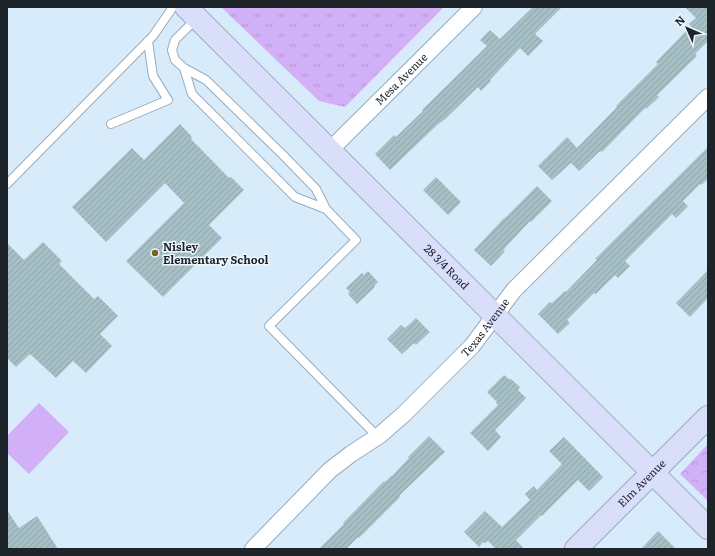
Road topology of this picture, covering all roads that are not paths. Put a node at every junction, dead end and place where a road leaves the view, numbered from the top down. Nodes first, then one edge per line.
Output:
1 (173, 7) edge
2 (474, 7) edge
3 (191, 13) edge
4 (148, 41) junction
5 (184, 68) junction
6 (708, 97) edge
7 (111, 124) dead end
8 (329, 151) junction
9 (7, 184) edge
10 (326, 209) junction
11 (494, 315) junction
12 (708, 417) edge
13 (378, 437) junction
14 (653, 473) junction
15 (708, 528) edge
16 (253, 549) edge
17 (576, 549) edge

1 - 4 lane
2 - 8 street, Mesa Avenue
3 - 5 lane
3 - 8 street, 28 3/4 Road
4 - 7 lane
4 - 9 lane
5 - 10 lane
5 - 10 lane
6 - 11 street, Texas Avenue
8 - 11 street, 28 3/4 Road
10 - 13 lane
11 - 13 street, Texas Avenue
11 - 14 street, 28 3/4 Road
12 - 14 street, Elm Avenue
13 - 16 street, Texas Avenue
14 - 15 street, 28 3/4 Road
14 - 17 street, Elm Avenue

